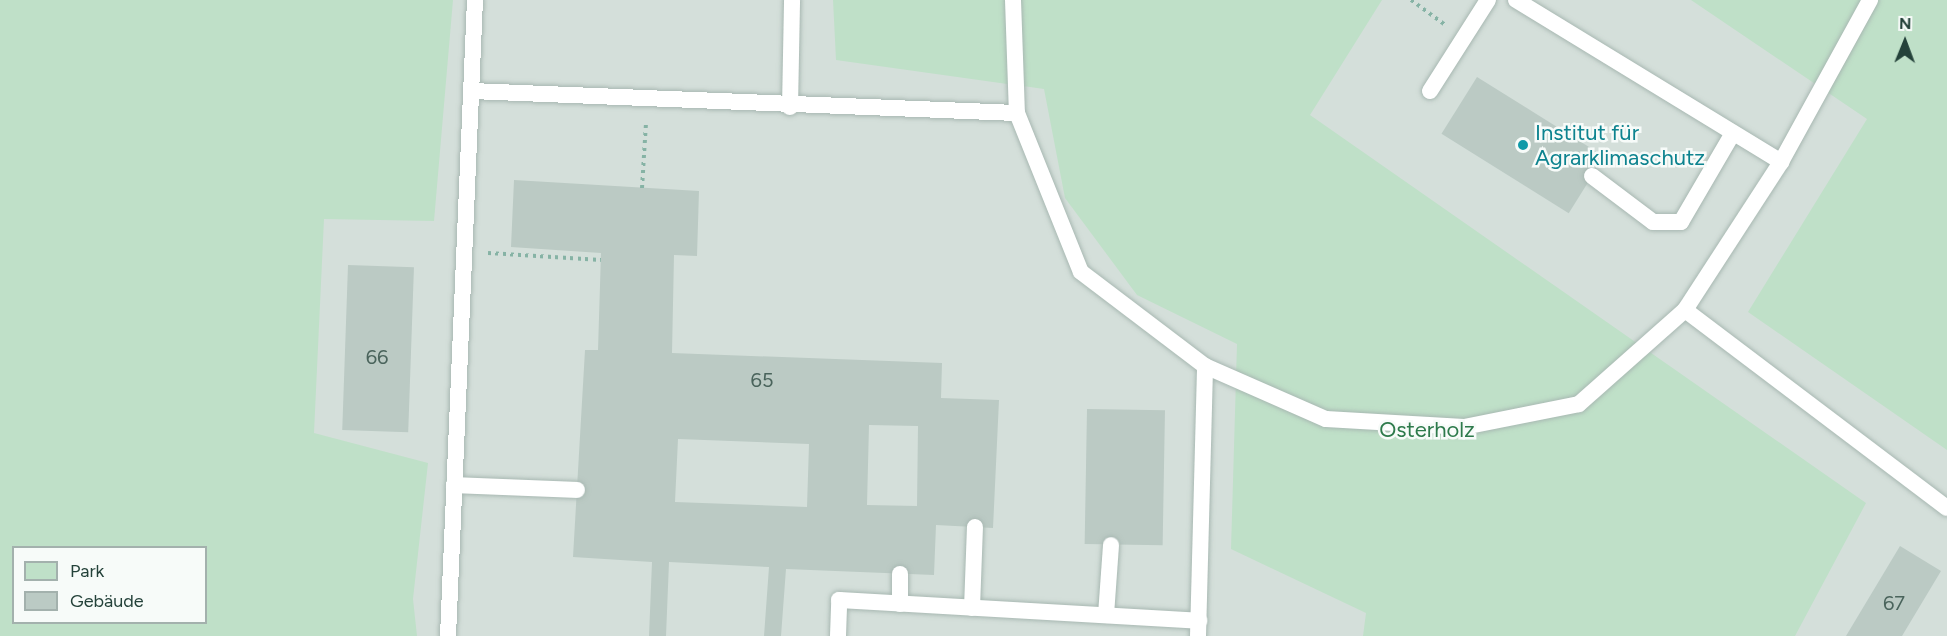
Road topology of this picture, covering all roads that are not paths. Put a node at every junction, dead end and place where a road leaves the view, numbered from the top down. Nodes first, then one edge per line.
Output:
1 (475, 0) edge
2 (792, 0) edge
3 (1013, 0) edge
4 (1488, 0) edge
5 (1516, 0) edge
6 (1870, 0) edge
7 (471, 91) junction
8 (1430, 91) dead end
9 (790, 108) junction
10 (1017, 113) junction
11 (1734, 133) junction
12 (1782, 162) junction
13 (1592, 176) dead end
14 (1685, 310) junction
15 (1205, 366) junction
16 (454, 485) junction
17 (577, 490) dead end
18 (1947, 508) edge
19 (975, 527) dead end
20 (1111, 545) dead end
21 (900, 574) dead end
22 (900, 604) junction
23 (972, 608) junction
24 (1106, 615) junction
25 (1198, 628) edge
26 (448, 636) edge
27 (838, 636) edge

1 - 7 lane
2 - 9 lane
3 - 10 lane
4 - 8 lane
5 - 11 lane
6 - 12 lane
7 - 9 lane
7 - 16 lane
9 - 10 lane
10 - 15 lane
11 - 12 lane
11 - 13 lane
12 - 14 lane
14 - 15 lane
14 - 18 lane
15 - 25 lane
16 - 17 lane
16 - 26 lane
19 - 23 lane
20 - 24 lane
21 - 22 lane
22 - 23 lane
22 - 27 lane
23 - 24 lane
24 - 25 lane

